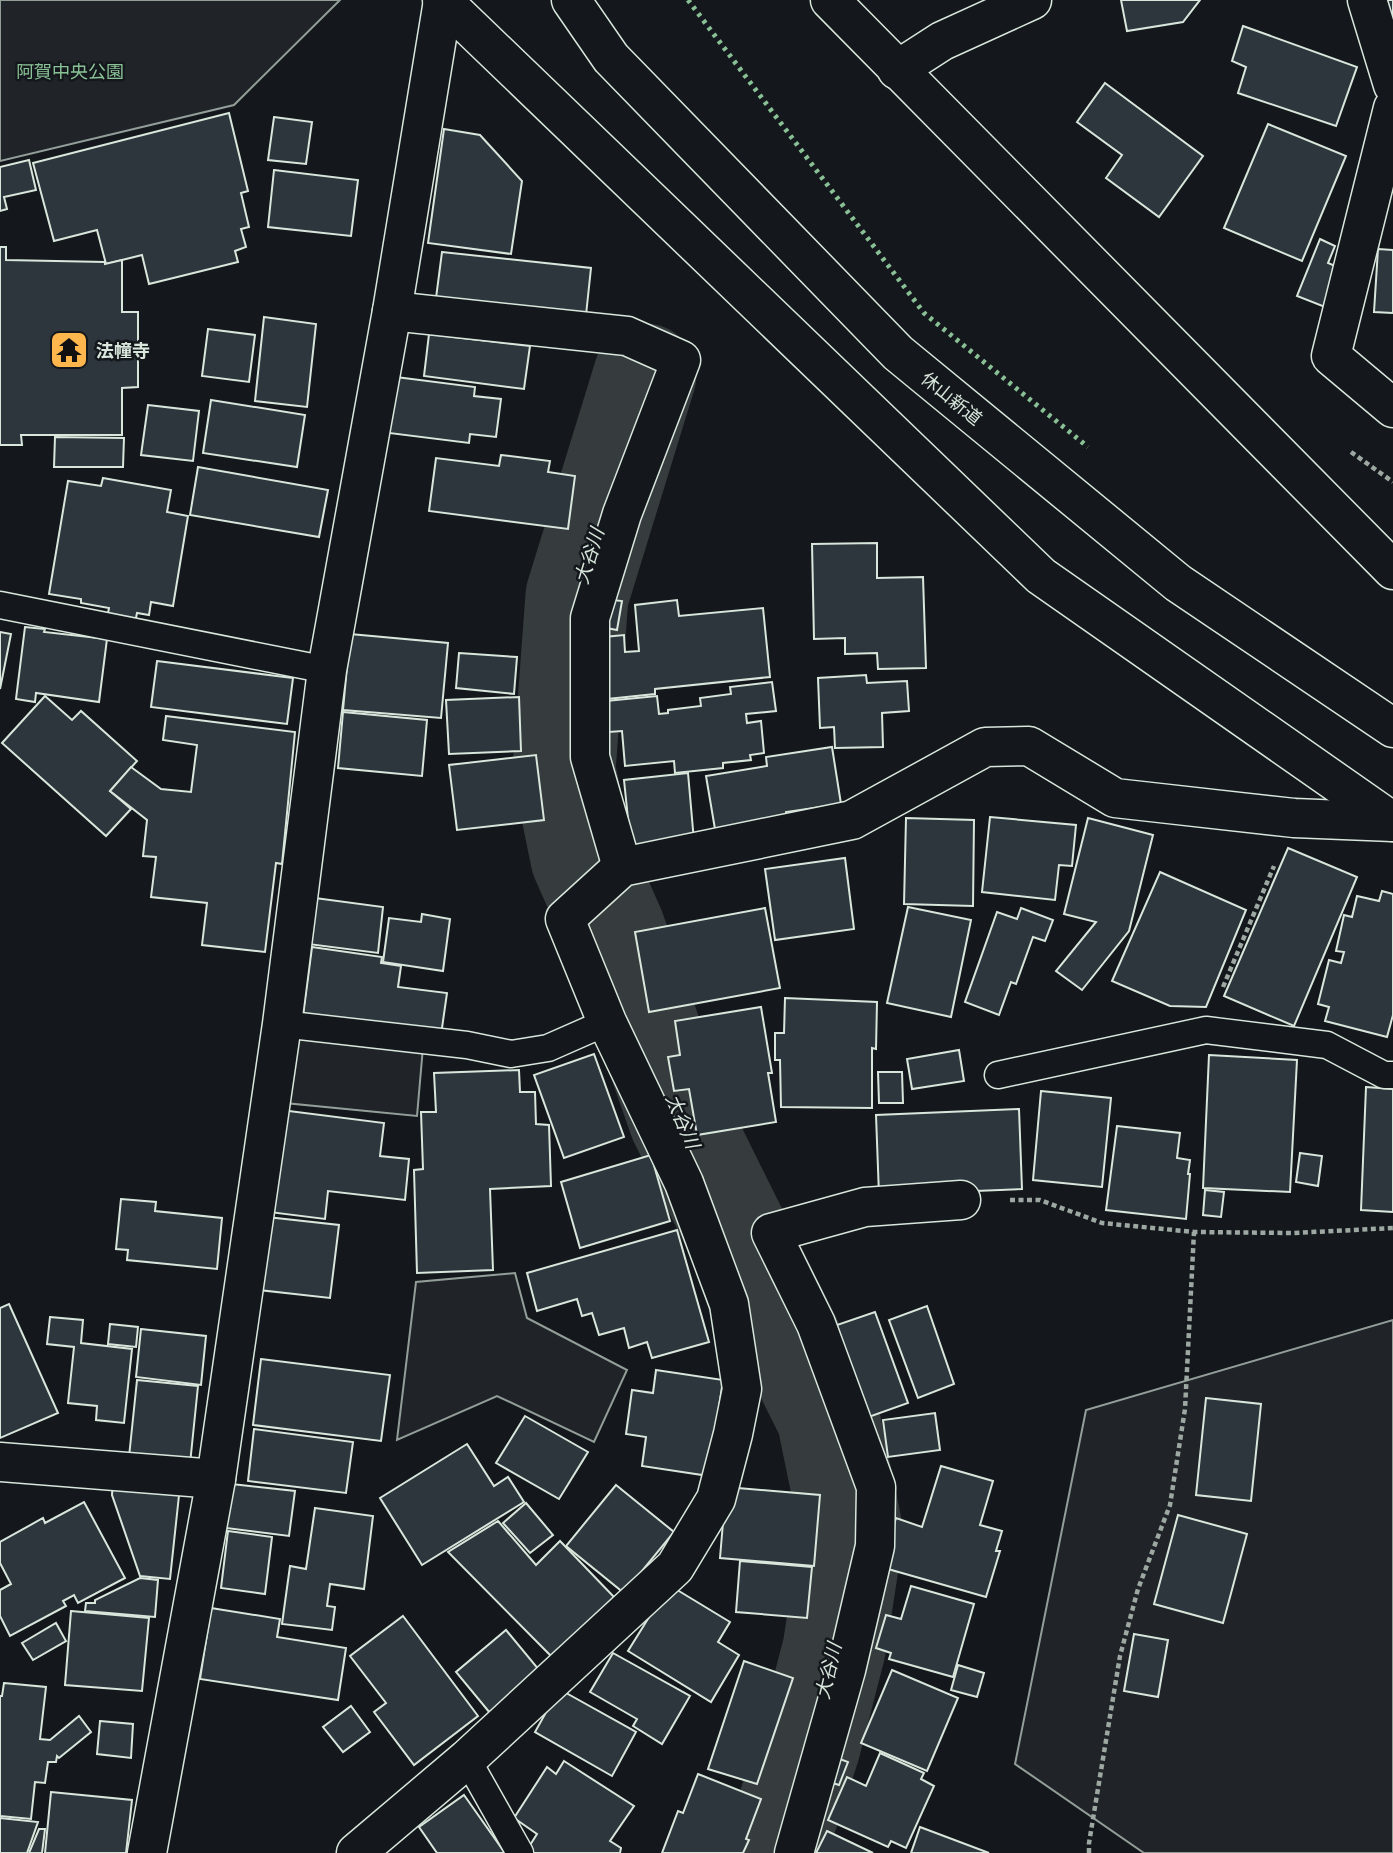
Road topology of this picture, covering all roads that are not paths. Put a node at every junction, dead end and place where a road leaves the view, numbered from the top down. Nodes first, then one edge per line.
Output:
1 (442, 0) edge
2 (571, 0) edge
3 (830, 0) edge
4 (1032, 0) edge
5 (1367, 0) edge
6 (897, 70) junction
7 (1393, 85) edge
8 (1393, 108) edge
9 (392, 311) junction
10 (1393, 408) edge
11 (1393, 570) edge
12 (0, 605) edge
13 (327, 670) junction
14 (1393, 728) edge
15 (1393, 822) edge
16 (622, 867) junction
17 (607, 1022) junction
18 (282, 1024) junction
19 (998, 1075) dead end
20 (1393, 1075) edge
21 (961, 1200) road end
22 (0, 1462) edge
23 (216, 1479) junction
24 (467, 1759) junction
25 (148, 1853) edge
26 (356, 1853) edge
27 (520, 1853) edge
28 (794, 1853) edge

1 - 9 main road
1 - 15 main road
2 - 14 main road, 休山新道
3 - 6 main road
4 - 6 main road
5 - 7 main road
6 - 11 main road
8 - 10 main road
9 - 13 main road
9 - 16 main road
12 - 13 lane
13 - 18 main road
15 - 16 main road
16 - 17 main road
17 - 18 lane
17 - 24 main road
18 - 23 main road
19 - 20 lane
21 - 28 main road
22 - 23 main road
23 - 25 main road
24 - 26 main road
24 - 27 lane

